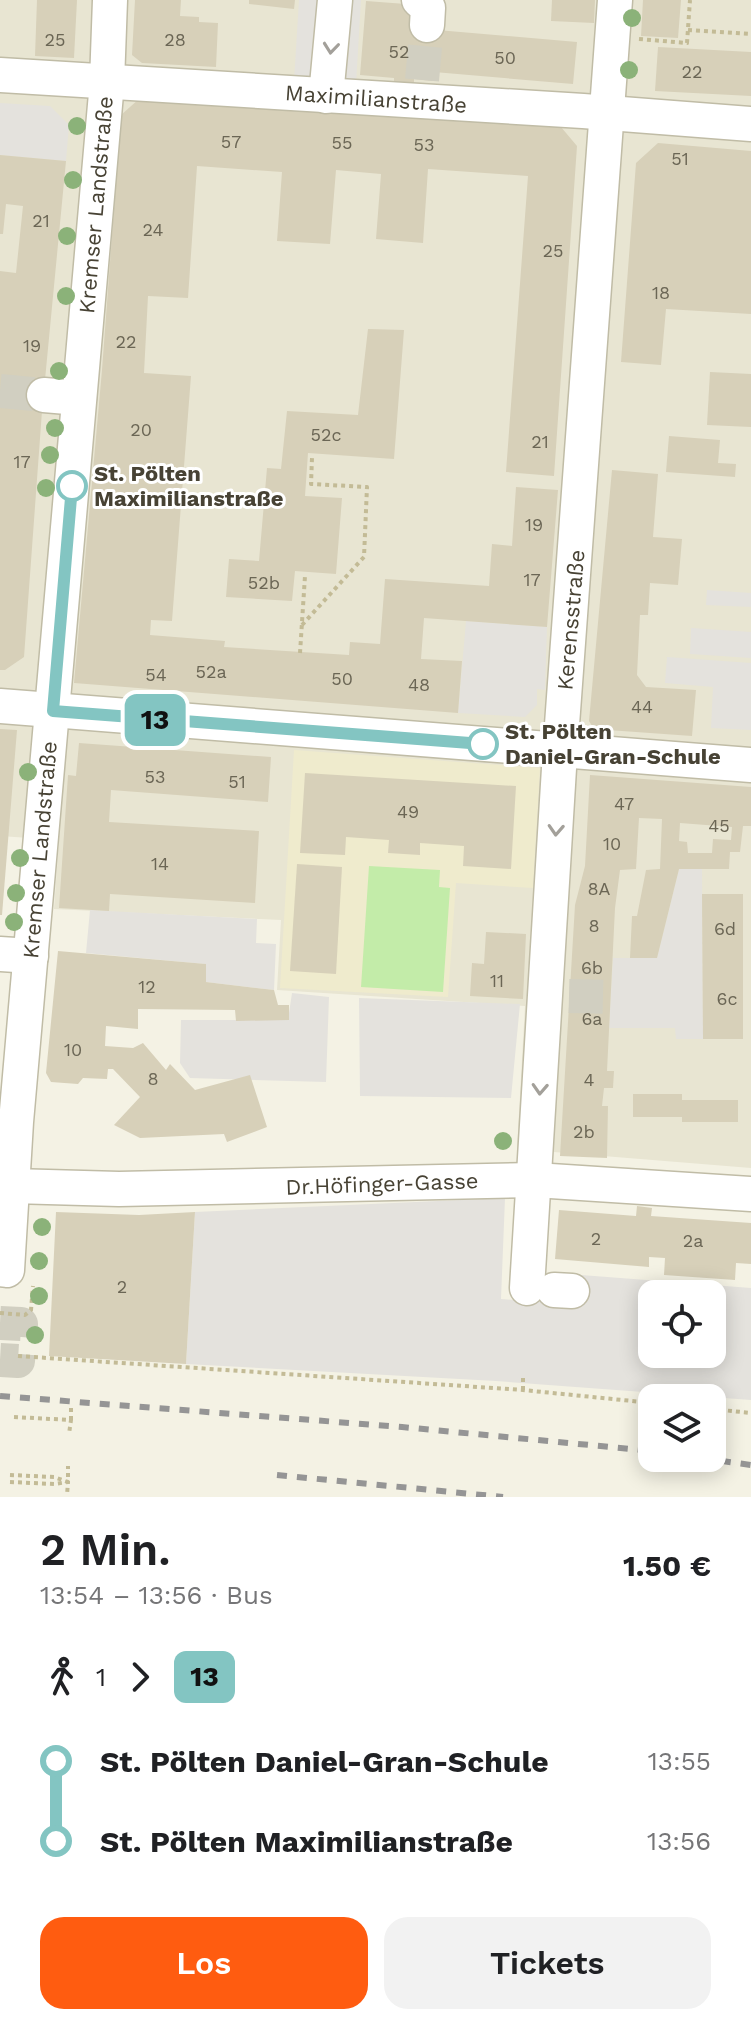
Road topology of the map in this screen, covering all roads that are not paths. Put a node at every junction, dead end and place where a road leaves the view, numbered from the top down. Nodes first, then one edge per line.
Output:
1 (110, 0) edge
2 (335, 0) edge
3 (615, 0) edge
4 (0, 75) edge
5 (107, 82) junction
6 (326, 96) junction
7 (607, 113) junction
8 (751, 124) edge
9 (44, 395) tunnel mouth
10 (79, 398) junction
11 (0, 706) edge
12 (53, 711) junction
13 (560, 752) junction
14 (751, 765) edge
15 (16, 955) edge
16 (8, 1176) edge
17 (535, 1180) junction
18 (751, 1194) edge
19 (5, 1221) edge
20 (3, 1270) edge
21 (551, 1290) dead end

1 - 5 street, Kremser Landstraße
2 -> 6 street
3 - 7 street, Kerensstraße
4 - 5 street, Maximilianstraße
5 - 6 street, Maximilianstraße
5 - 10 street, Kremser Landstraße
6 - 7 street, Maximilianstraße
7 - 8 street, Maximilianstraße
7 - 13 street, Kerensstraße
9 - 10 street
10 - 12 street, Kremser Landstraße
11 - 12 street
12 - 13 street
12 - 15 street, Kremser Landstraße
13 - 14 street
13 -> 17 street, Kerensstraße
15 - 16 street, Kremser Landstraße
16 - 17 street, Dr.Höfinger-Gasse
16 - 19 street, Kremser Landstraße
17 - 18 street, Dr.Höfinger-Gasse
17 - 21 street, Kerensstraße
19 - 20 street, Kremser Landstraße

